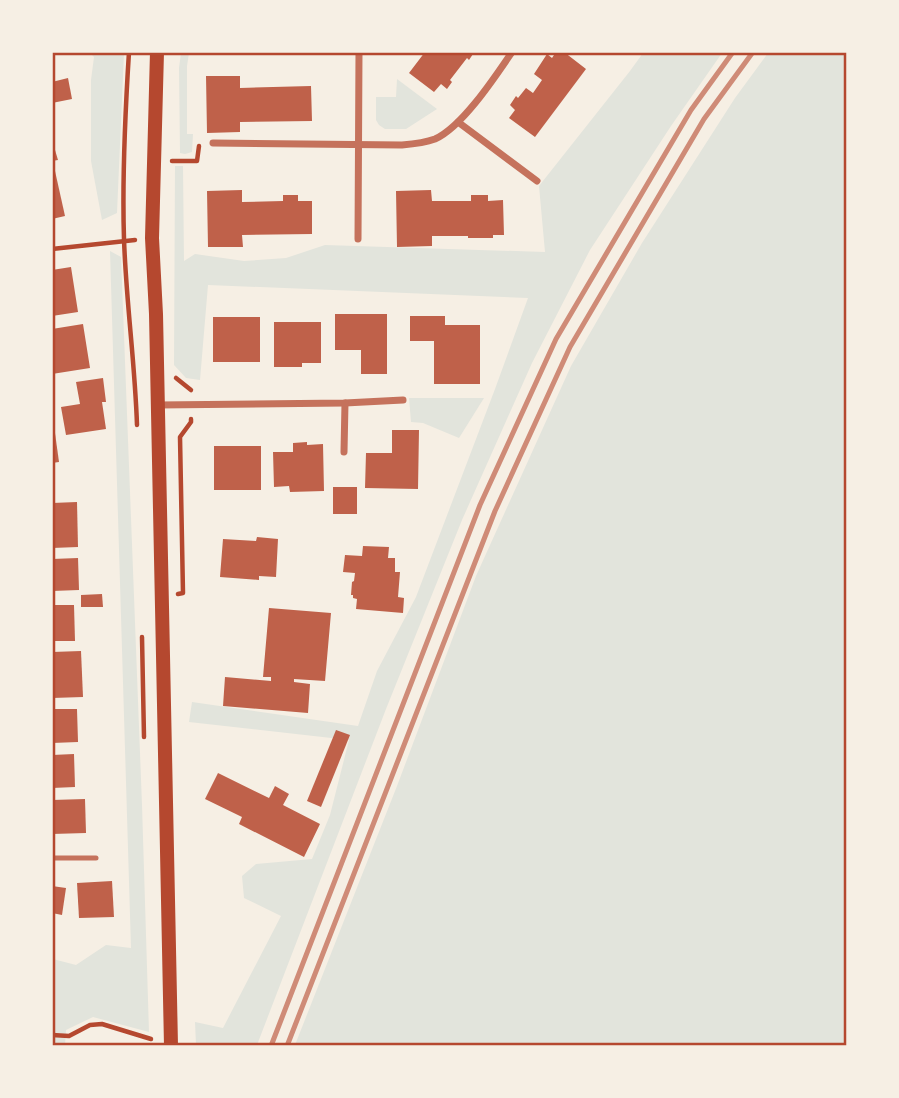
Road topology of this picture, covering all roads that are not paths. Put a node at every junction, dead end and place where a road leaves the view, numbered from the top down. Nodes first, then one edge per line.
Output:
1 (157, 52) edge
2 (359, 52) edge
3 (512, 52) edge
4 (458, 122) junction
5 (213, 143) road end
6 (359, 144) junction
7 (537, 181) dead end
8 (358, 239) dead end
9 (402, 400) dead end
10 (345, 403) junction
11 (158, 405) junction
12 (344, 452) dead end
13 (52, 858) edge
14 (96, 858) dead end
15 (171, 1045) edge

1 - 11 main road
2 - 6 street
3 - 4 street
4 - 6 street
4 - 7 street
5 - 6 street
6 - 8 street
9 - 10 street
10 - 11 street
10 - 12 street
11 - 15 main road
13 - 14 lane

